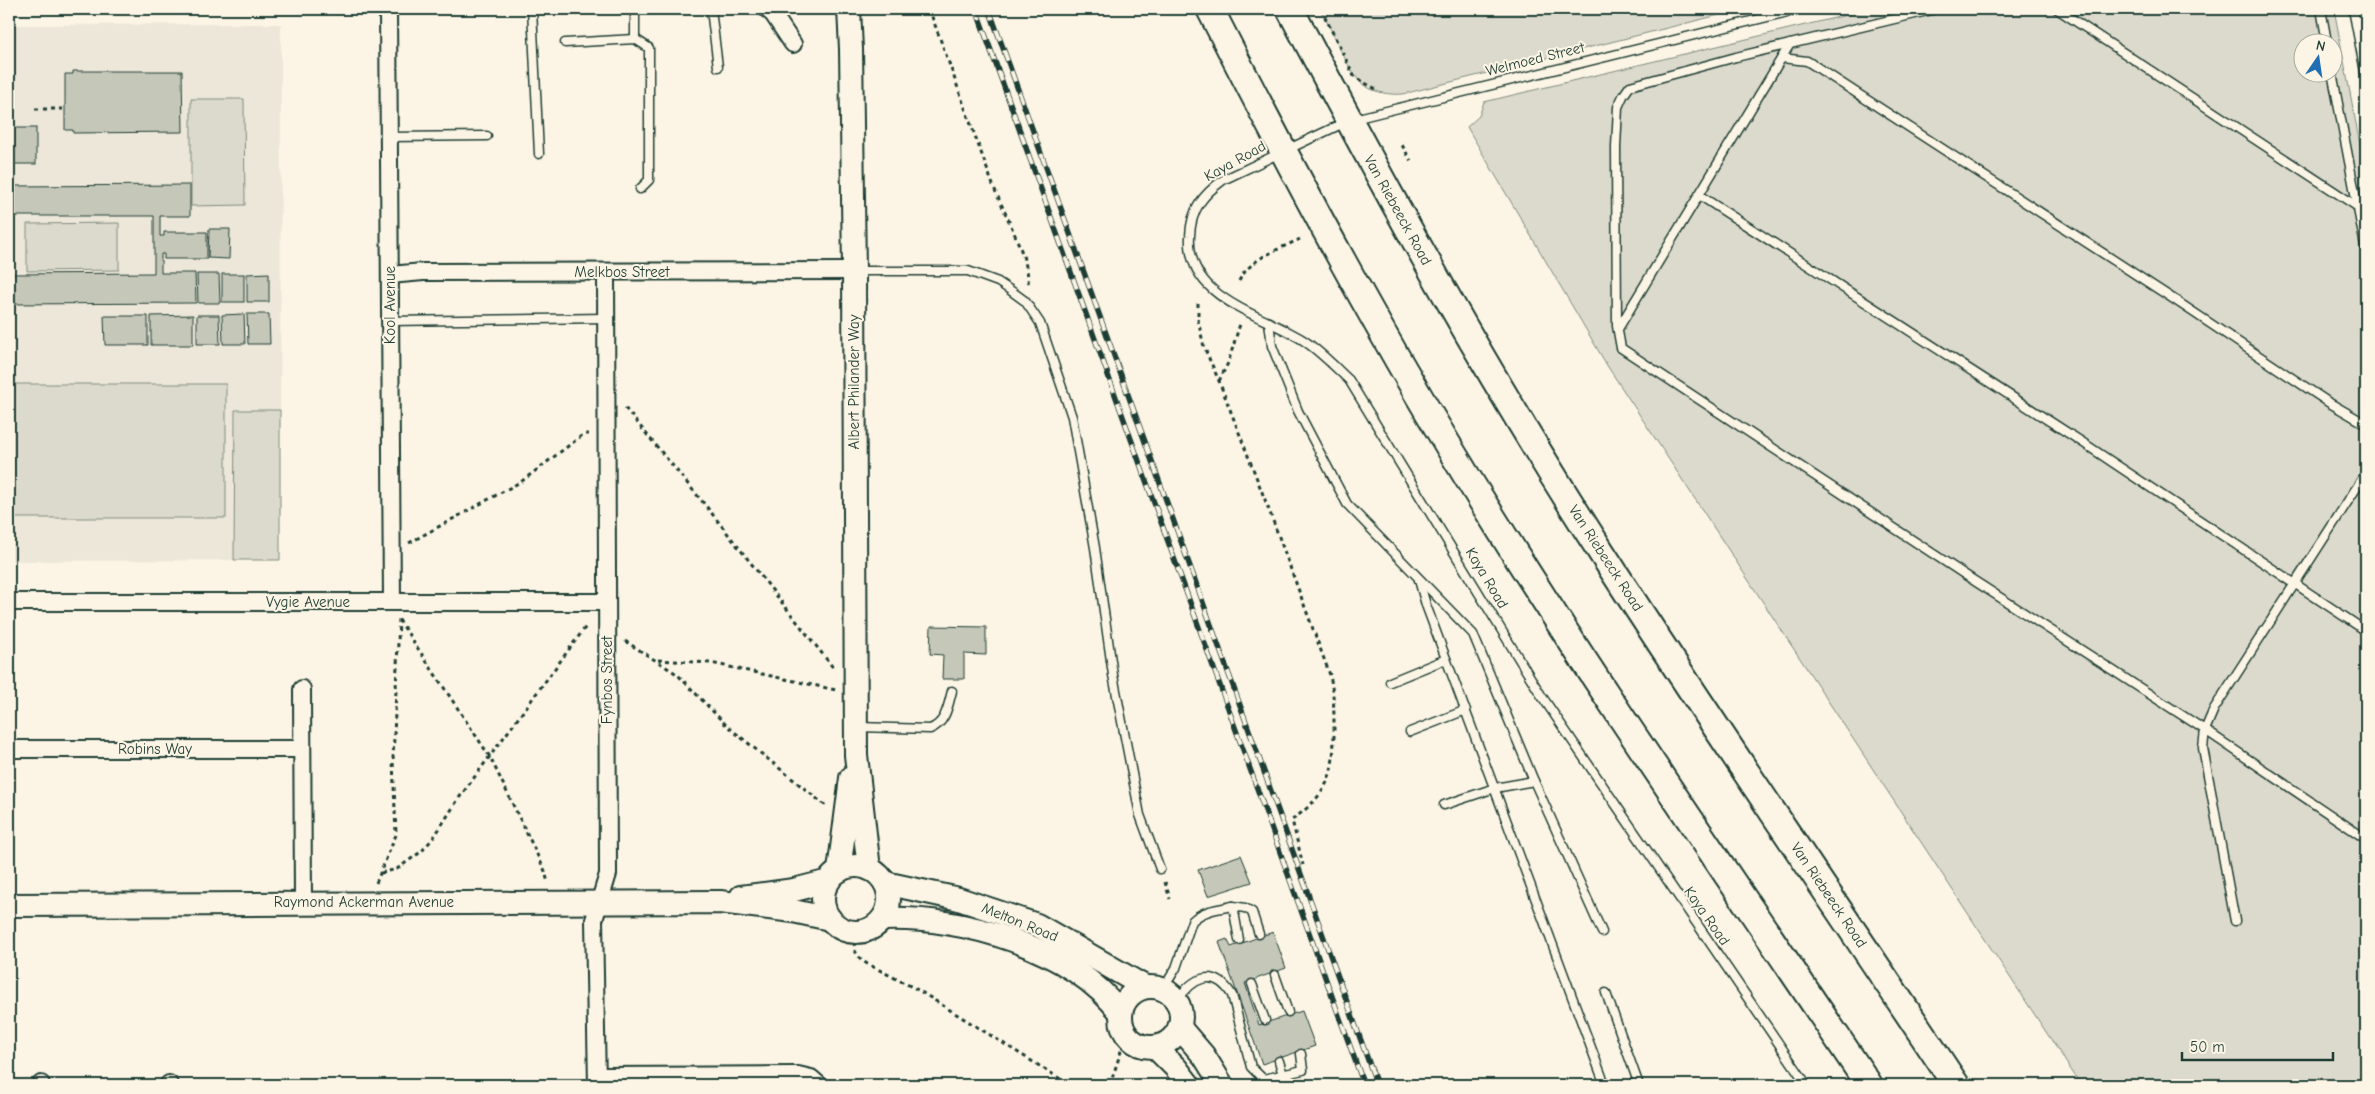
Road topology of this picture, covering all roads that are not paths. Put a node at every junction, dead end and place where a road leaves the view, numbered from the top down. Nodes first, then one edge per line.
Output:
1 (388, 9) edge
2 (532, 9) edge
3 (635, 9) edge
4 (712, 9) edge
5 (769, 9) edge
6 (849, 9) edge
7 (1210, 9) edge
8 (1290, 9) edge
9 (1800, 9) edge
10 (1936, 9) edge
11 (2057, 9) edge
12 (2320, 9) edge
13 (2353, 9) edge
14 (2325, 32) edge
15 (635, 39) junction
16 (565, 43) dead end
17 (793, 44) dead end
18 (1790, 44) junction
19 (1782, 58) junction
20 (718, 67) dead end
21 (2366, 77) edge
22 (2334, 82) edge
23 (1350, 120) junction
24 (487, 136) dead end
25 (389, 137) junction
26 (1282, 151) junction
27 (539, 154) dead end
28 (640, 189) dead end
29 (1700, 195) junction
30 (2358, 207) junction
31 (2366, 251) edge
32 (854, 271) junction
33 (606, 273) junction
34 (390, 275) junction
35 (606, 318) junction
36 (390, 321) junction
37 (1269, 322) junction
38 (1617, 330) junction
39 (2366, 424) edge
40 (2366, 473) edge
41 (1419, 578) junction
42 (2295, 585) junction
43 (9, 602) edge
44 (392, 602) junction
45 (607, 602) junction
46 (2366, 631) edge
47 (1446, 659) junction
48 (1390, 682) dead end
49 (302, 689) dead end
50 (952, 691) dead end
51 (1466, 710) junction
52 (855, 727) junction
53 (2205, 730) junction
54 (1410, 732) dead end
55 (9, 749) edge
56 (301, 749) junction
57 (856, 755) junction
58 (1534, 781) junction
59 (1494, 788) junction
60 (1444, 805) dead end
61 (2366, 839) edge
62 (1160, 870) road end
63 (834, 876) junction
64 (877, 876) junction
65 (600, 901) junction
66 (303, 902) junction
67 (720, 902) junction
68 (9, 905) edge
69 (1233, 906) junction
70 (830, 919) junction
71 (883, 919) junction
72 (2235, 921) dead end
73 (1602, 932) dead end
74 (1259, 934) dead end
75 (1239, 940) dead end
76 (1275, 975) dead end
77 (1252, 984) dead end
78 (1162, 993) junction
79 (1606, 993) dead end
80 (1288, 1012) dead end
81 (1120, 1013) junction
82 (1265, 1020) dead end
83 (1180, 1028) junction
84 (1154, 1048) junction
85 (1301, 1054) dead end
86 (1279, 1061) dead end
87 (1283, 1075) junction
88 (597, 1080) edge
89 (820, 1085) edge
90 (1188, 1085) edge
91 (1222, 1085) edge
92 (1605, 1085) edge
93 (1638, 1085) edge
94 (1807, 1085) edge
95 (1869, 1085) edge
96 (1956, 1085) edge

1 - 25 street, Kool Avenue
2 - 27 lane
3 - 15 lane
4 - 20 lane
5 - 17 street
6 - 32 street, Albert Philander Way
7 - 26 main road
8 - 23 main road, Van Riebeeck Road
9 - 23 lane, Welmoed Street
10 - 18 lane
11 - 30 lane
12 - 14 lane
13 - 21 lane
15 - 16 lane
15 - 28 lane
18 - 19 lane
18 - 38 lane
19 - 29 lane
19 - 39 lane
22 - 30 lane
23 - 26 lane, Welmoed Street
23 - 96 main road, Van Riebeeck Road
24 - 25 lane
25 - 34 street, Kool Avenue
26 - 37 lane, Kaya Road
26 - 95 main road
29 - 38 lane
29 - 42 lane
30 - 31 lane
32 - 33 street, Melkbos Street
32 - 52 street, Albert Philander Way
32 - 62 lane
33 - 34 street, Melkbos Street
33 - 35 street, Fynbos Street
34 - 36 street, Kool Avenue
35 - 36 lane
35 - 45 street, Fynbos Street
36 - 44 street, Kool Avenue
37 - 41 lane
37 - 94 lane, Kaya Road
38 - 53 lane
40 - 42 lane
41 - 47 lane
41 - 58 lane
42 - 46 lane
42 - 53 lane
43 - 44 street, Vygie Avenue
44 - 45 street, Vygie Avenue
45 - 65 street, Fynbos Street
47 - 48 lane
47 - 51 lane
49 - 56 street
50 - 52 lane
51 - 54 lane
51 - 59 lane
52 - 57 street, Albert Philander Way
53 - 61 lane
53 - 72 lane
55 - 56 street, Robins Way
56 - 66 street
57 - 63 street, Albert Philander Way
57 - 64 street, Albert Philander Way
58 - 59 lane
58 - 73 lane
59 - 60 lane
59 - 92 lane
63 - 64 street
63 - 67 street, Raymond Ackerman Avenue
63 - 70 street
64 - 71 street
64 - 78 street, Melton Road
65 - 66 street, Raymond Ackerman Avenue
65 - 67 street, Raymond Ackerman Avenue
65 - 88 street, Fynbos Street
66 - 68 street, Raymond Ackerman Avenue
67 - 70 street, Raymond Ackerman Avenue
69 - 74 lane
69 - 75 lane
69 - 78 lane
70 - 71 street
71 - 81 street, Melton Road
76 - 80 lane
77 - 82 lane
78 - 81 street
78 - 83 street
78 - 87 lane
79 - 93 lane
81 - 84 street
83 - 84 street
83 - 91 street
84 - 90 street
85 - 87 lane
86 - 87 lane
88 - 89 street

